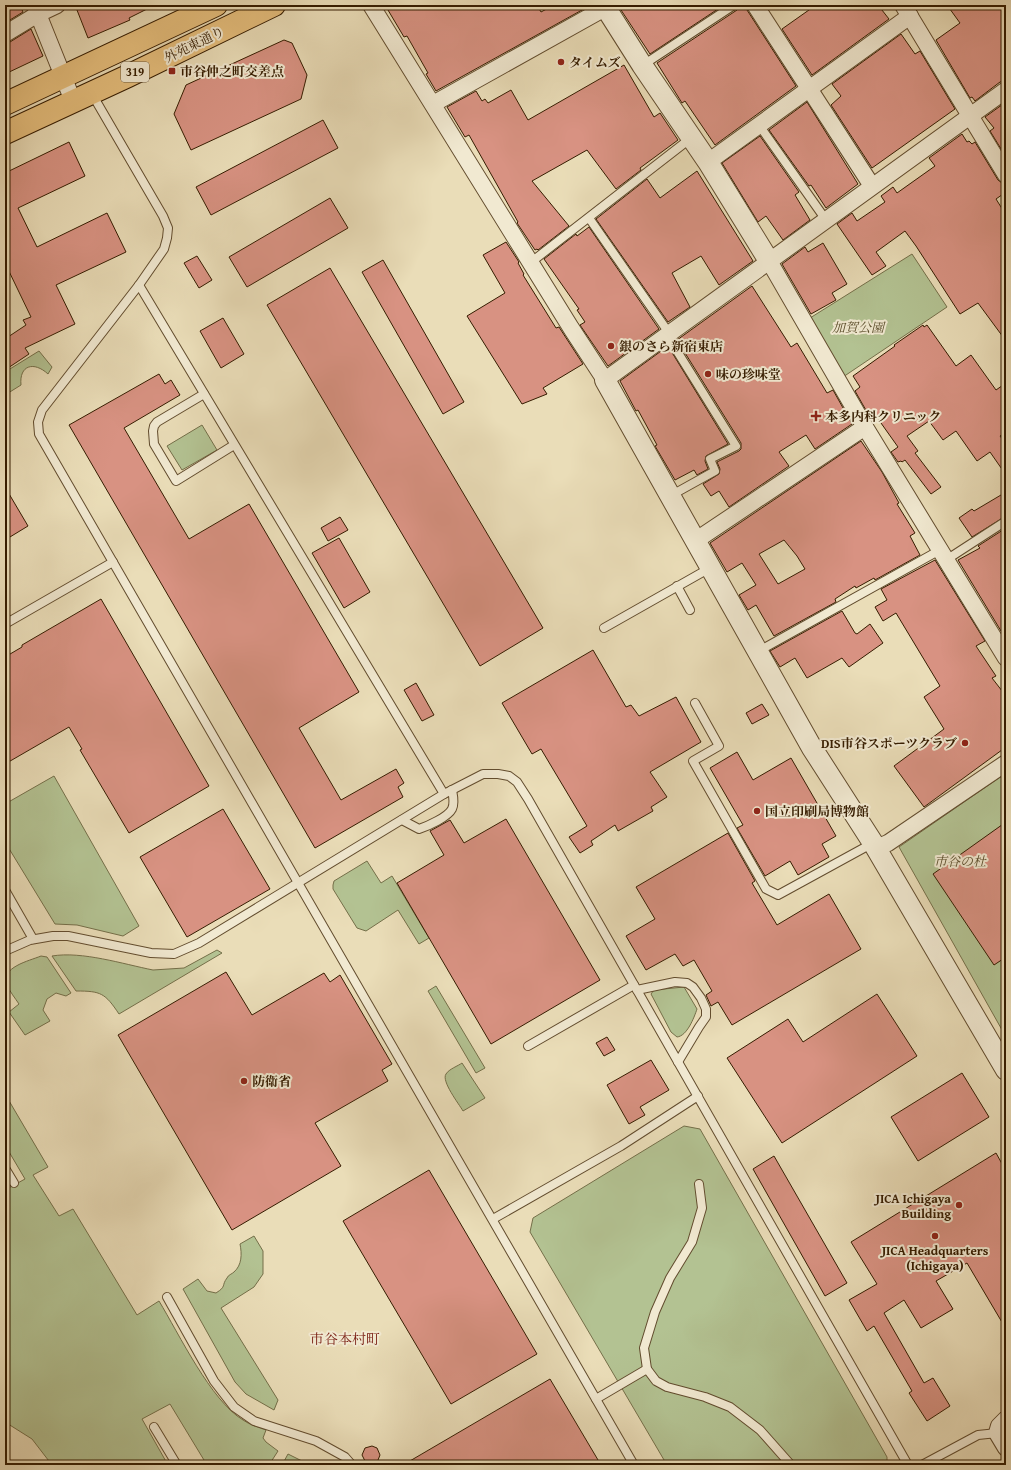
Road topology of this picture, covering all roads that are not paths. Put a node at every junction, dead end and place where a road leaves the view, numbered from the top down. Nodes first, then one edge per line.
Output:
1 (57, 5) edge
2 (216, 5) edge
3 (371, 5) edge
4 (734, 5) edge
5 (754, 5) edge
6 (604, 6) edge
7 (267, 7) edge
8 (37, 10) edge
9 (906, 10) edge
10 (5, 34) edge
11 (642, 65) junction
12 (63, 76) junction
13 (809, 89) junction
14 (1006, 90) edge
15 (82, 97) junction
16 (5, 104) edge
17 (433, 104) junction
18 (970, 115) junction
19 (759, 125) junction
20 (5, 133) edge
21 (691, 138) junction
22 (708, 162) junction
23 (1006, 175) edge
24 (872, 186) junction
25 (589, 218) junction
26 (826, 220) junction
27 (769, 261) junction
28 (530, 262) junction
29 (139, 285) junction
30 (668, 334) junction
31 (605, 380) junction
32 (204, 394) junction
33 (865, 427) junction
34 (234, 445) junction
35 (670, 496) junction
36 (1006, 521) edge
37 (695, 541) junction
38 (943, 555) junction
39 (113, 562) junction
40 (710, 568) junction
41 (677, 586) junction
42 (690, 610) dead end
43 (5, 624) edge
44 (604, 628) dead end
45 (757, 652) junction
46 (1006, 658) edge
47 (695, 702) dead end
48 (1006, 763) edge
49 (452, 790) junction
50 (444, 794) junction
51 (402, 820) junction
52 (875, 846) junction
53 (298, 882) junction
54 (5, 890) edge
55 (34, 939) junction
56 (5, 951) edge
57 (635, 988) junction
58 (528, 1046) dead end
59 (678, 1062) junction
60 (1006, 1070) edge
61 (698, 1096) junction
62 (5, 1168) edge
63 (14, 1183) dead end
64 (699, 1184) dead end
65 (493, 1219) junction
66 (167, 1297) dead end
67 (647, 1369) junction
68 (596, 1399) junction
69 (1006, 1419) edge
70 (154, 1427) dead end
71 (997, 1433) junction
72 (1006, 1448) edge
73 (177, 1465) edge
74 (352, 1465) edge
75 (634, 1465) edge
76 (791, 1465) edge
77 (908, 1465) edge
78 (922, 1465) edge

1 - 8 street
2 - 12 main road, 外苑東通り / 319
3 - 17 street
4 - 11 lane
5 - 13 street
6 - 11 street
6 - 17 street
7 - 15 main road, 外苑東通り / 319
8 - 10 street
8 - 12 street
9 - 13 street
9 - 18 street
11 - 21 street
12 - 15 street
12 - 16 main road, 外苑東通り / 319
13 - 19 street
13 - 24 street
14 - 18 street
15 - 20 main road, 外苑東通り / 319
15 - 29 lane
17 - 28 street
18 - 23 street
18 - 24 street
19 - 22 street
19 - 26 lane
21 - 22 street
21 - 25 lane
22 - 27 street
24 - 26 street
25 - 28 lane
25 - 30 lane
26 - 27 street
27 - 30 street
27 - 33 street
28 - 31 street
29 - 32 lane
29 - 39 lane
30 - 31 street
30 - 35 lane
31 - 35 street
32 - 34 lane
32 - 34 lane
33 - 37 street
33 - 38 street
34 - 50 lane
35 - 37 street
36 - 38 lane
37 - 40 street
38 - 45 lane
38 - 46 street
39 - 43 lane
39 - 53 lane
40 - 41 lane
40 - 45 street
41 - 42 lane
41 - 44 lane
45 - 52 street
47 - 52 lane
48 - 52 street
49 - 50 lane
49 - 51 lane
49 - 57 lane
50 - 51 lane
51 - 53 lane
52 - 60 street
53 - 55 lane
53 - 65 lane
54 - 55 lane
55 - 56 lane
57 - 58 lane
57 - 59 lane
57 - 59 lane
59 - 61 lane
61 - 65 lane
61 - 77 lane
62 - 63 lane
64 - 67 lane
65 - 68 lane
66 - 74 lane
67 - 68 lane
67 - 76 lane
68 - 75 lane
69 - 71 street
70 - 73 lane
71 - 72 street
71 - 78 lane

